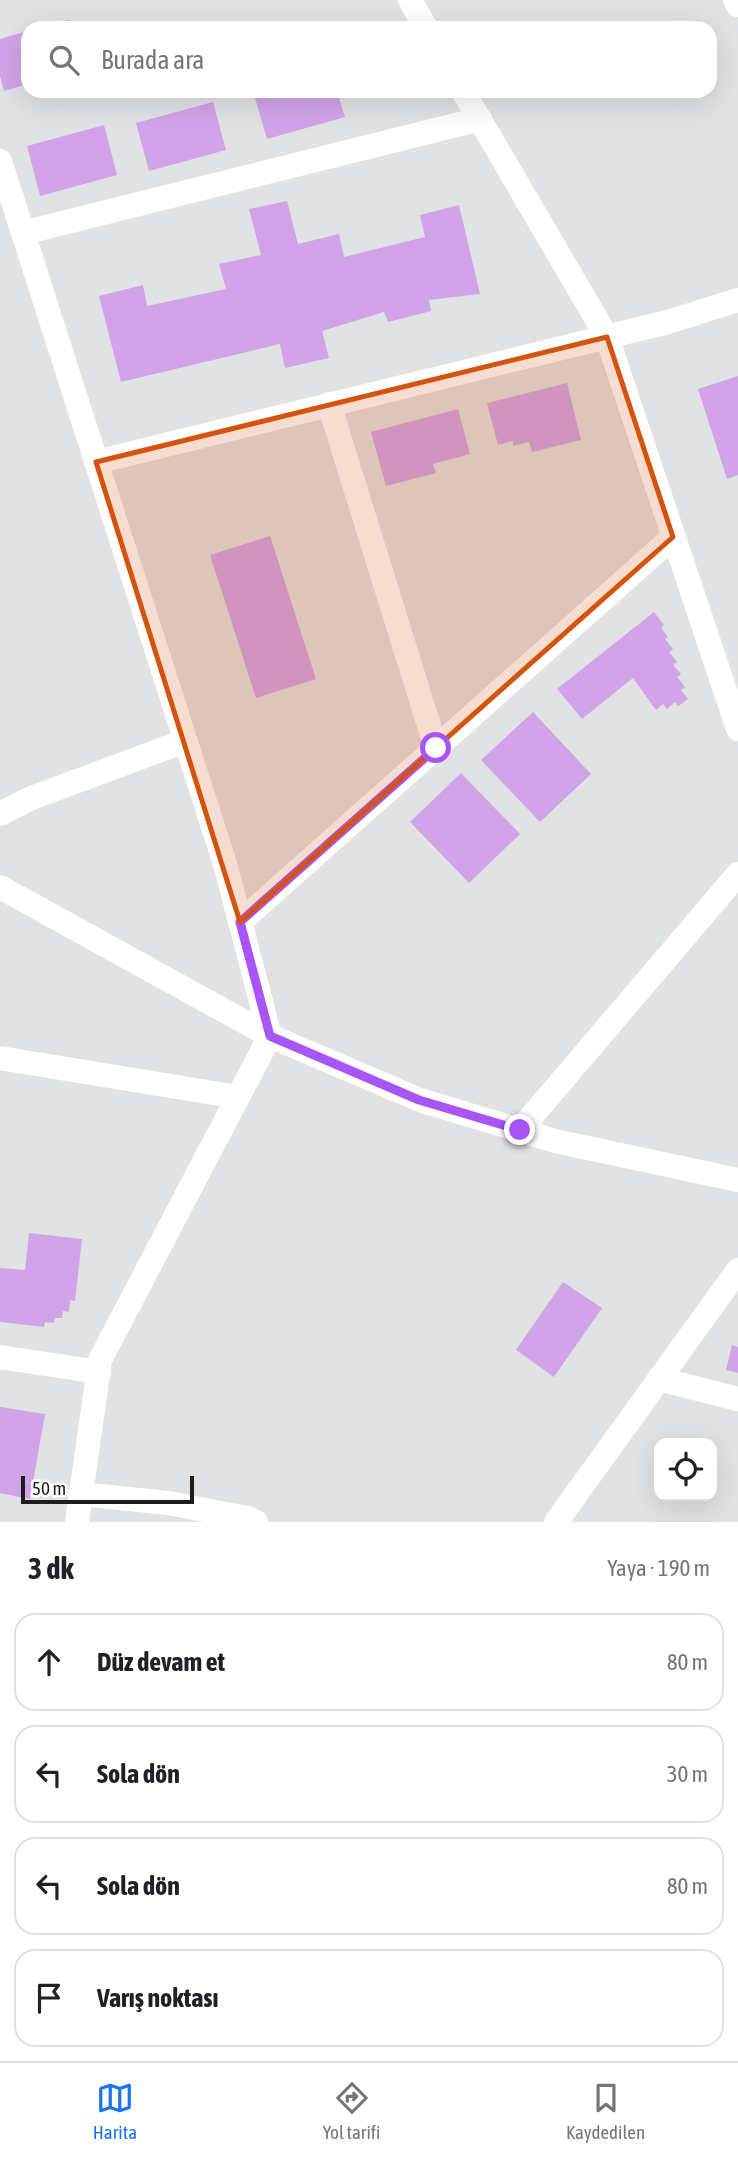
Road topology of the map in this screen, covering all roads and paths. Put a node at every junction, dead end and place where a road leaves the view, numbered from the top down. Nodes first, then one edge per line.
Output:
1 (410, 0) edge
2 (734, 0) edge
3 (738, 5) edge
4 (422, 21) edge
5 (467, 98) edge
6 (480, 119) junction
7 (0, 161) edge
8 (23, 233) junction
9 (738, 300) edge
10 (607, 337) junction
11 (329, 404) junction
12 (96, 462) junction
13 (673, 537) junction
14 (738, 729) edge
15 (185, 741) junction
16 (436, 748) junction
17 (0, 814) edge
18 (738, 874) edge
19 (0, 887) edge
20 (240, 922) junction
21 (270, 1036) junction
22 (0, 1058) edge
23 (238, 1097) junction
24 (520, 1130) junction
25 (738, 1180) edge
26 (738, 1270) edge
27 (0, 1357) edge
28 (99, 1372) junction
29 (659, 1379) junction
30 (738, 1399) edge
31 (80, 1494) junction
32 (77, 1522) edge
33 (256, 1522) edge
34 (556, 1522) edge

1 - 4 street
2 - 3 street
5 - 6 street
6 - 8 street
6 - 10 street
7 - 8 street
8 - 12 street
9 - 10 street
10 - 11 street
10 - 13 street
11 - 12 street
11 - 16 street
12 - 15 street
13 - 14 street
13 - 16 street
15 - 17 street
15 - 20 street
16 - 20 street
18 - 24 street
19 - 21 street
20 - 21 street
21 - 23 street
21 - 24 street
22 - 23 street
23 - 28 street
24 - 25 street
26 - 29 street
27 - 28 street
28 - 31 street
29 - 30 street
29 - 34 street
31 - 32 street
31 - 33 street

